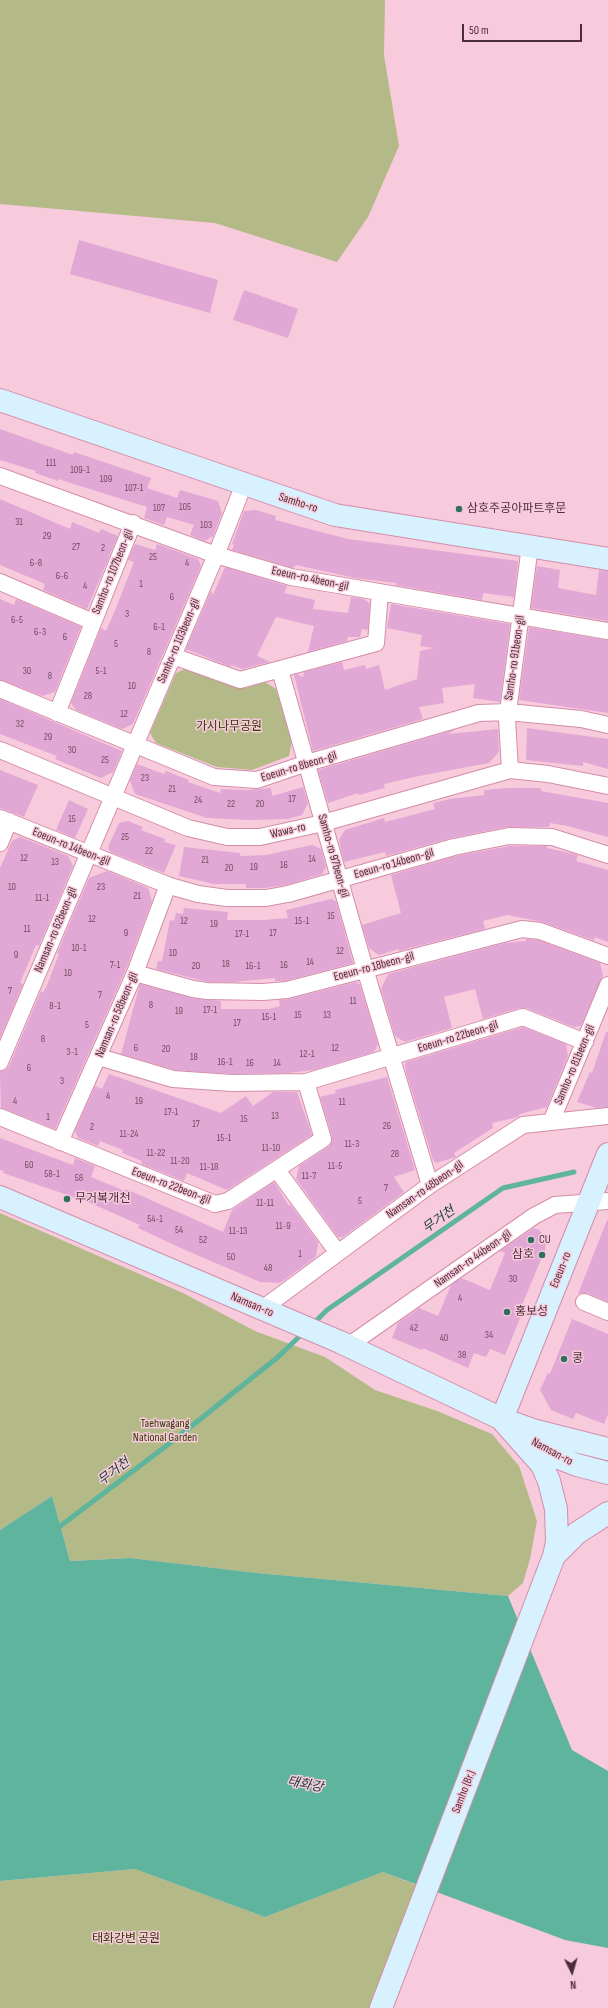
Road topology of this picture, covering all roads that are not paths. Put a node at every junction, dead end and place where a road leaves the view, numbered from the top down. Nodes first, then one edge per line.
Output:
1 (0, 400) edge
2 (0, 476) edge
3 (244, 484) junction
4 (133, 523) junction
5 (530, 546) junction
6 (216, 555) junction
7 (608, 558) edge
8 (0, 582) edge
9 (380, 592) junction
10 (521, 616) junction
11 (94, 622) junction
12 (608, 631) edge
13 (173, 656) junction
14 (280, 670) junction
15 (0, 689) edge
16 (508, 712) junction
17 (57, 713) junction
18 (608, 725) edge
19 (135, 745) junction
20 (0, 750) edge
21 (307, 763) junction
22 (510, 770) junction
23 (608, 786) edge
24 (113, 797) junction
25 (4, 820) edge
26 (323, 823) junction
27 (0, 843) edge
28 (89, 854) junction
29 (608, 855) edge
30 (340, 880) junction
31 (168, 886) junction
32 (608, 956) edge
33 (365, 970) junction
34 (135, 973) junction
35 (608, 985) edge
36 (585, 1042) junction
37 (99, 1057) junction
38 (392, 1057) junction
39 (0, 1062) edge
40 (306, 1082) junction
41 (608, 1116) edge
42 (0, 1117) edge
43 (551, 1122) junction
44 (60, 1142) junction
45 (608, 1154) edge
46 (277, 1170) junction
47 (430, 1185) junction
48 (0, 1197) edge
49 (596, 1197) edge
50 (338, 1252) junction
51 (584, 1302) dead end
52 (262, 1309) junction
53 (608, 1312) edge
54 (344, 1344) junction
55 (502, 1419) junction
56 (605, 1448) edge
57 (559, 1458) junction
58 (608, 1473) edge
59 (554, 1496) junction
60 (608, 1513) edge
61 (554, 1556) junction
62 (381, 2008) edge

1 - 3 main road, Samho-ro
2 - 4 street, Eoeun-ro 4beon-gil
3 - 5 main road, Samho-ro
3 - 6 street, Samho-ro 103beon-gil
4 - 6 street, Eoeun-ro 4beon-gil
4 - 11 street, Samho-ro 107beon-gil
5 - 7 main road, Samho-ro
5 - 10 street, Samho-ro 91beon-gil
6 - 9 street, Eoeun-ro 4beon-gil
6 - 13 street, Samho-ro 103beon-gil
8 - 11 street, Samho-ro 107beon-gil
9 - 10 street, Eoeun-ro 4beon-gil
9 - 14 street
10 - 12 street, Eoeun-ro 4beon-gil
10 - 16 street, Samho-ro 91beon-gil
11 - 17 street, Samho-ro 107beon-gil
13 - 14 street
13 - 19 street, Samho-ro 103beon-gil
14 - 21 street, Samho-ro 97beon-gil
15 - 17 street, Eoeun-ro 8beon-gil
16 - 18 street, Eoeun-ro 8beon-gil
16 - 21 street, Eoeun-ro 8beon-gil
16 - 22 street, Samho-ro 91beon-gil
17 - 19 street, Eoeun-ro 8beon-gil
19 - 21 street, Eoeun-ro 8beon-gil
19 - 24 street, Samho-ro 103beon-gil
20 - 24 street, Wawa-ro
21 - 26 street, Samho-ro 97beon-gil
22 - 23 street, Wawa-ro
22 - 26 street, Wawa-ro
24 - 26 street, Wawa-ro
24 - 28 street, Namsan-ro 62beon-gil
25 - 27 street
25 - 28 street, Eoeun-ro 14beon-gil
26 - 30 street, Samho-ro 97beon-gil
28 - 31 street, Eoeun-ro 14beon-gil
28 - 39 street, Namsan-ro 62beon-gil
29 - 30 street, Eoeun-ro 14beon-gil
30 - 31 street, Eoeun-ro 14beon-gil
30 - 33 street, Samho-ro 97beon-gil
31 - 34 street, Namsan-ro 58beon-gil
32 - 33 street, Eoeun-ro 18beon-gil
33 - 34 street, Eoeun-ro 18beon-gil
33 - 38 street, Samho-ro 97beon-gil
34 - 37 street, Namsan-ro 58beon-gil
35 - 36 street, Samho-ro 81beon-gil
36 - 38 street, Eoeun-ro 22beon-gil
36 - 43 street, Samho-ro 81beon-gil
37 - 40 street, Eoeun-ro 22beon-gil
37 - 44 street, Namsan-ro 58beon-gil
38 - 40 street, Eoeun-ro 22beon-gil
38 - 47 street, Samho-ro 97beon-gil
40 - 46 street, Eoeun-ro 22beon-gil
41 - 43 street, Namsan-ro 48beon-gil
42 - 44 street, Eoeun-ro 22beon-gil
43 - 47 street, Namsan-ro 48beon-gil
44 - 46 street, Eoeun-ro 22beon-gil
45 - 49 main road, Eoeun-ro
46 - 50 street
47 - 50 street, Namsan-ro 48beon-gil
48 - 52 main road, Namsan-ro
49 - 54 street, Namsan-ro 44beon-gil
49 - 55 main road, Eoeun-ro
50 - 52 street, Namsan-ro 48beon-gil
51 - 53 street
52 - 54 main road, Namsan-ro
54 - 55 main road, Namsan-ro
55 - 56 main road, Namsan-ro
55 - 57 main road, Namsan-ro
55 - 59 main road
56 - 57 main road
57 - 58 main road, Namsan-ro
57 - 59 main road
59 - 61 main road
60 - 61 main road
61 - 62 main road, Samho (Br.)

